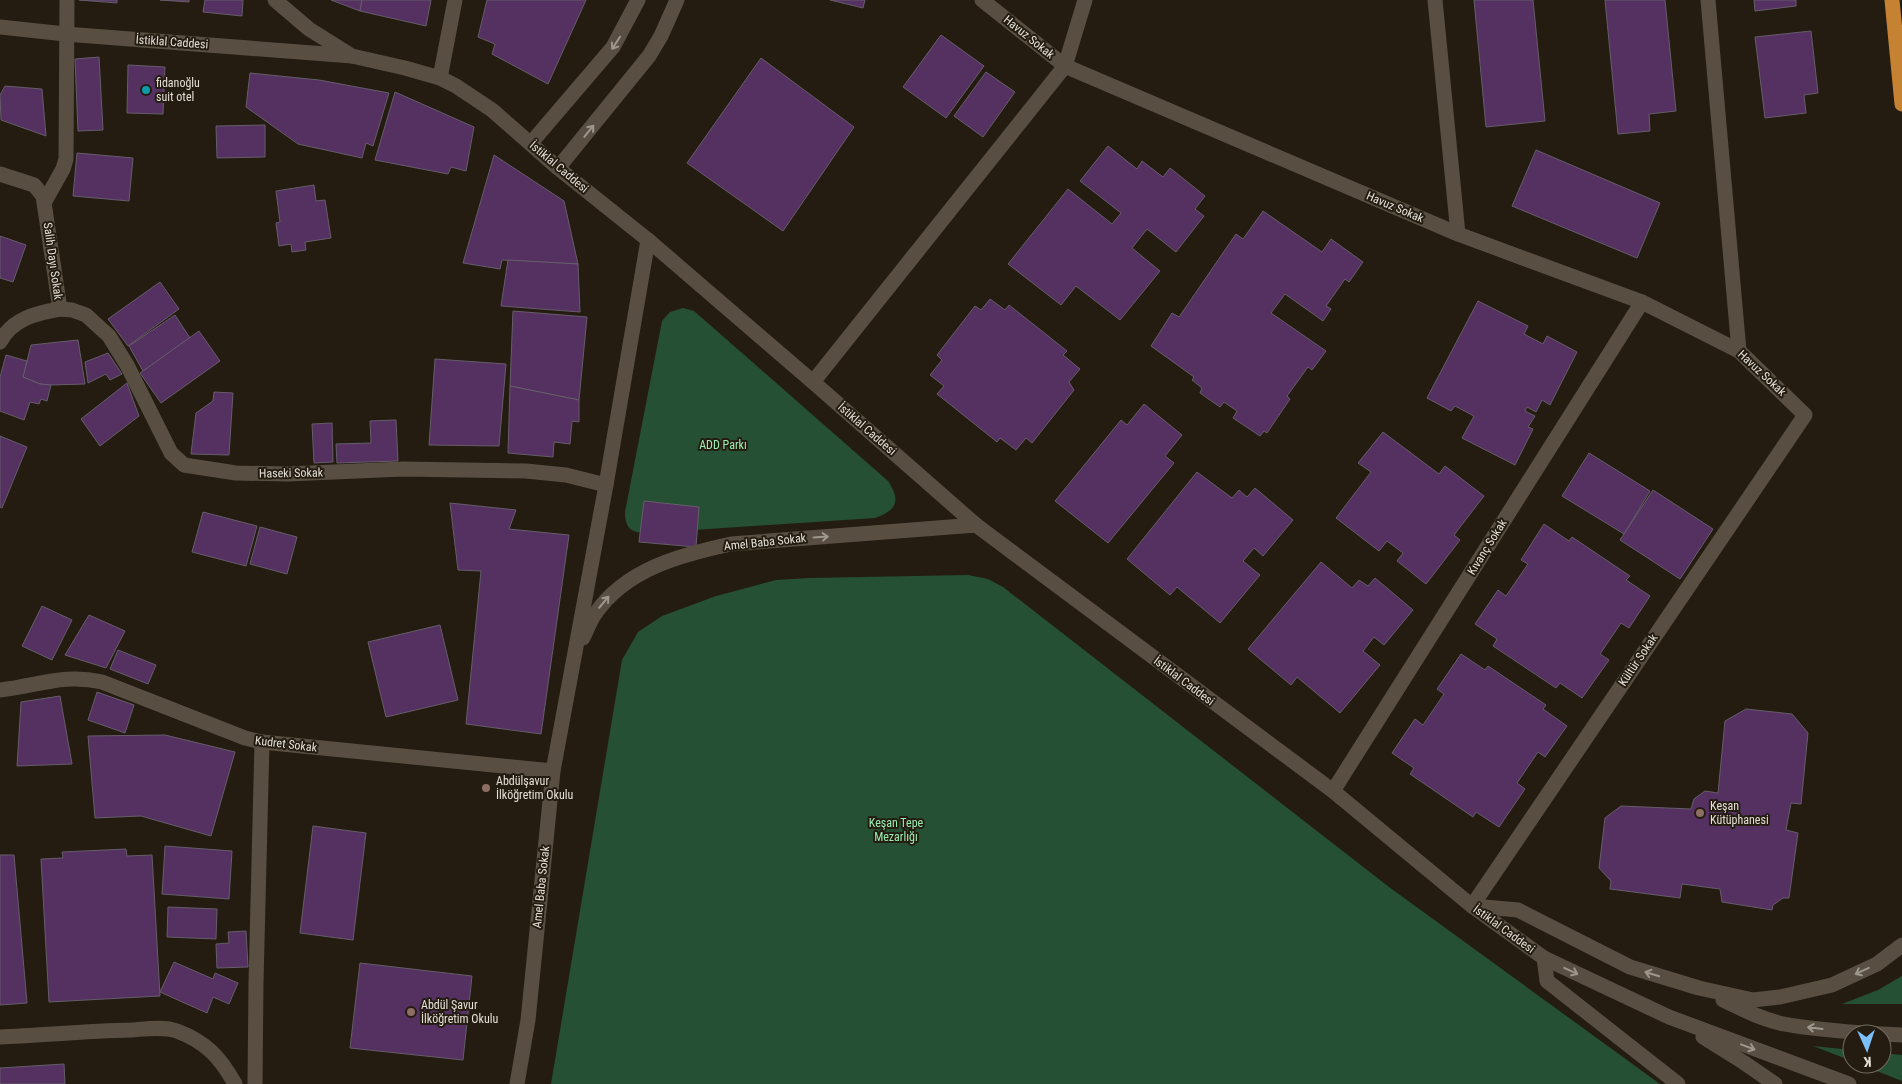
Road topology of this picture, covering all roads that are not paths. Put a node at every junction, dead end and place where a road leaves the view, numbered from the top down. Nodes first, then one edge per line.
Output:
1 (66, 0) edge
2 (275, 0) edge
3 (455, 0) edge
4 (638, 0) edge
5 (677, 0) edge
6 (982, 0) edge
7 (1085, 0) edge
8 (1435, 0) edge
9 (1708, 0) edge
10 (1892, 0) edge
11 (0, 28) edge
12 (65, 34) junction
13 (352, 56) junction
14 (1064, 66) junction
15 (440, 78) junction
16 (1902, 104) edge
17 (531, 143) junction
18 (558, 168) junction
19 (0, 174) edge
20 (44, 201) junction
21 (1458, 234) junction
22 (648, 240) junction
23 (1642, 302) junction
24 (60, 308) junction
25 (0, 342) edge
26 (1739, 350) junction
27 (813, 382) junction
28 (1805, 415) joint
29 (606, 485) junction
30 (976, 525) junction
31 (574, 660) junction
32 (0, 690) edge
33 (262, 742) junction
34 (553, 770) junction
35 (1332, 791) junction
36 (1472, 906) junction
37 (1902, 945) edge
38 (1544, 958) junction
39 (1699, 988) junction
40 (1669, 1017) junction
41 (1842, 1031) edge
42 (0, 1037) edge
43 (235, 1084) edge
44 (255, 1084) edge
45 (517, 1084) edge
46 (1678, 1084) edge
47 (1775, 1084) edge
48 (1849, 1084) edge

1 - 12 street
2 - 13 street
3 - 15 street
4 -> 17 street
18 -> 5 street
6 - 14 street, Havuz Sokak
7 - 14 street
8 - 21 street
9 - 26 street
10 - 16 highway
11 - 12 street, İstiklal Caddesi
12 - 13 street, İstiklal Caddesi
12 - 20 street
13 - 15 street, İstiklal Caddesi
14 - 21 street, Havuz Sokak
14 - 27 street
15 - 17 street, İstiklal Caddesi
17 - 18 street, İstiklal Caddesi
18 - 22 street, İstiklal Caddesi
19 - 20 street
20 - 24 street, Salih Dayı Sokak
21 - 23 street, Havuz Sokak
22 - 27 street, İstiklal Caddesi
22 - 29 street, Amel Baba Sokak
23 - 26 street, Havuz Sokak
23 - 35 street, Kıvanç Sokak
24 - 25 street, Salih Dayı Sokak
24 - 29 street, Haseki Sokak
26 - 28 street, Havuz Sokak
27 - 30 street, İstiklal Caddesi
28 - 36 street, Kültür Sokak
29 - 31 street, Amel Baba Sokak
31 -> 30 street, Amel Baba Sokak
30 - 35 street, İstiklal Caddesi
31 - 34 street, Amel Baba Sokak
32 - 33 street, Kudret Sokak
33 - 34 street, Kudret Sokak
33 - 44 street
34 - 45 street, Amel Baba Sokak
35 - 36 street, İstiklal Caddesi
36 - 38 street, İstiklal Caddesi
39 -> 36 street
37 -> 39 street
38 -> 40 street, İstiklal Caddesi
38 - 46 street
41 -> 39 street
40 - 47 street
40 -> 48 street
42 - 43 street

